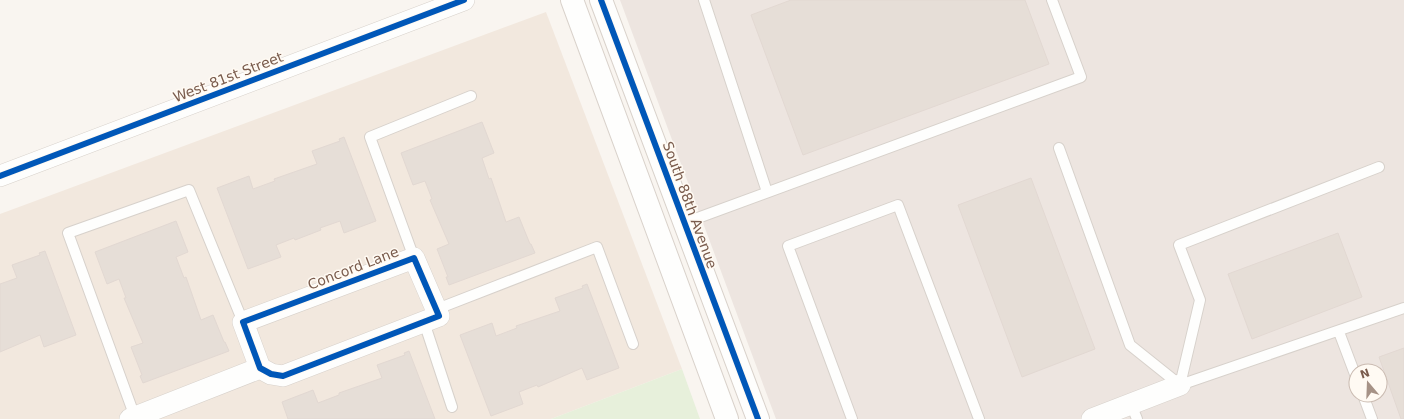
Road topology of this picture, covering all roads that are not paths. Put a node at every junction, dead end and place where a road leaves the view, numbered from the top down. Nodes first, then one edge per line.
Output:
1 (464, 0) edge
2 (572, 0) edge
3 (601, 0) edge
4 (704, 0) edge
5 (1052, 0) edge
6 (471, 96) dead end
7 (1059, 148) dead end
8 (1379, 167) dead end
9 (0, 176) edge
10 (767, 192) junction
11 (684, 223) junction
12 (414, 258) junction
13 (1404, 308) edge
14 (430, 316) junction
15 (243, 322) junction
16 (1338, 332) junction
17 (633, 344) dead end
18 (1350, 363) edge
19 (260, 368) junction
20 (1180, 385) junction
21 (1366, 403) edge
22 (452, 407) dead end
23 (1134, 412) edge
24 (132, 418) edge
25 (727, 419) edge
26 (758, 419) edge
27 (852, 419) edge
28 (979, 419) edge
29 (1092, 419) edge
30 (1372, 419) edge

1 - 9 street, West 81st Street
2 - 25 street
3 - 11 street, South 88th Avenue
4 - 10 lane
5 - 10 lane
6 - 12 lane
7 - 20 lane
8 - 20 lane
10 - 11 lane
11 - 26 street, South 88th Avenue
12 - 14 street, Concord Lane
12 - 15 street, Concord Lane
13 - 16 lane
14 - 17 lane
14 - 19 street
14 - 22 lane
15 - 19 street
15 - 24 lane
16 - 18 lane
16 - 20 lane
19 - 24 street
20 - 23 street
21 - 30 lane
23 - 29 street
27 - 28 lane

